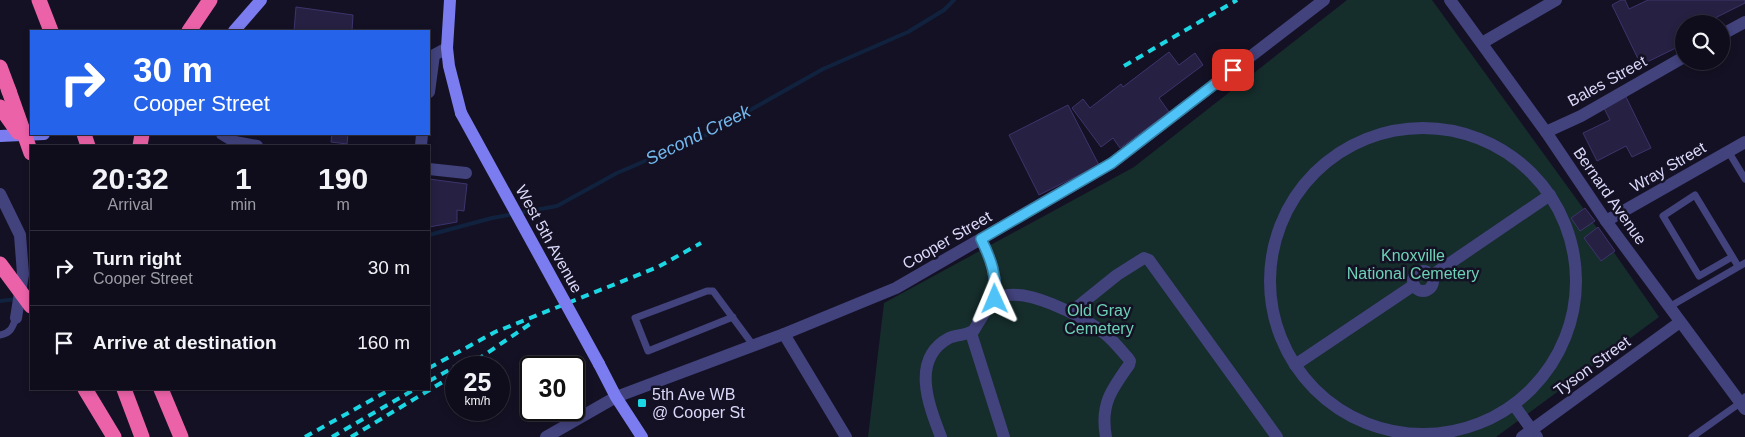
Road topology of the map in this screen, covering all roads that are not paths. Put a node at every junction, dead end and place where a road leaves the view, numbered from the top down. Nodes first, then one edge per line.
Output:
1 (39, 0) edge
2 (210, 0) edge
3 (261, 0) edge
4 (450, 0) edge
5 (1324, 0) edge
6 (1450, 0) edge
7 (1556, 0) edge
8 (1745, 22) edge
9 (51, 30) edge
10 (190, 30) edge
11 (235, 30) edge
12 (1730, 30) edge
13 (1482, 43) junction
14 (447, 48) junction
15 (1675, 62) edge
16 (0, 67) edge
17 (430, 85) edge
18 (0, 107) edge
19 (1546, 132) junction
20 (30, 135) edge
21 (224, 135) edge
22 (0, 136) edge
23 (251, 142) edge
24 (1745, 142) edge
25 (30, 150) edge
26 (1728, 151) junction
27 (430, 169) edge
28 (466, 173) dead end
29 (1745, 179) edge
30 (0, 194) edge
31 (1550, 195) junction
32 (1606, 221) junction
33 (981, 239) junction
34 (1732, 257) junction
35 (0, 264) edge
36 (1742, 265) edge
37 (0, 275) edge
38 (995, 299) junction
39 (30, 306) edge
40 (30, 306) edge
41 (1669, 307) junction
42 (1071, 312) junction
43 (733, 317) junction
44 (16, 318) joint
45 (1680, 322) junction
46 (971, 333) junction
47 (784, 334) junction
48 (0, 335) edge
49 (753, 345) junction
50 (1295, 365) junction
51 (86, 390) edge
52 (124, 390) edge
53 (161, 390) edge
54 (616, 397) junction
55 (1744, 403) edge
56 (1514, 405) junction
57 (1530, 435) edge
58 (639, 436) edge
59 (114, 437) edge
60 (142, 437) edge
61 (180, 437) edge
62 (546, 437) edge
63 (846, 437) edge
64 (941, 437) edge
65 (1004, 437) edge
66 (1106, 437) edge
67 (1277, 437) edge
68 (1692, 437) edge

1 - 9 highway
2 - 10 highway
3 - 11 street
4 - 14 street, West 5th Avenue
5 - 33 street, Cooper Street
6 - 13 street, Bernard Avenue
7 - 13 street
8 - 12 street
13 - 19 street, Bernard Avenue
14 - 17 street
14 - 54 street, West 5th Avenue, bridge
15 - 19 street, Bales Street
16 - 25 highway, bridge
18 - 25 highway, bridge
19 - 32 street, Bernard Avenue
20 - 22 street
21 - 23 street
24 - 26 street, Wray Street
26 - 29 lane
26 - 32 street, Wray Street
27 - 28 street
30 - 44 street
31 - 50 street
31 - 50 street
31 - 56 street
32 - 41 street, Bernard Avenue
33 - 38 street
33 - 47 street, Cooper Street
34 - 34 lane
34 - 36 lane
35 - 39 highway, bridge
36 - 41 lane
37 - 40 highway, bridge
38 - 42 street
38 - 46 street
41 - 45 street, Bernard Avenue
42 - 66 street
42 - 67 street
43 - 43 lane
43 - 49 lane
44 - 48 lane
45 - 55 street, Bernard Avenue
45 - 57 street, Tyson Street
46 - 64 street
46 - 65 street
47 - 49 street, Cooper Street
47 - 63 street
49 - 54 street, Cooper Street
50 - 56 street
51 - 59 highway
52 - 60 highway
53 - 61 highway
54 - 58 street, West 5th Avenue
54 - 62 street, Cooper Street
55 - 68 lane
56 - 57 street

